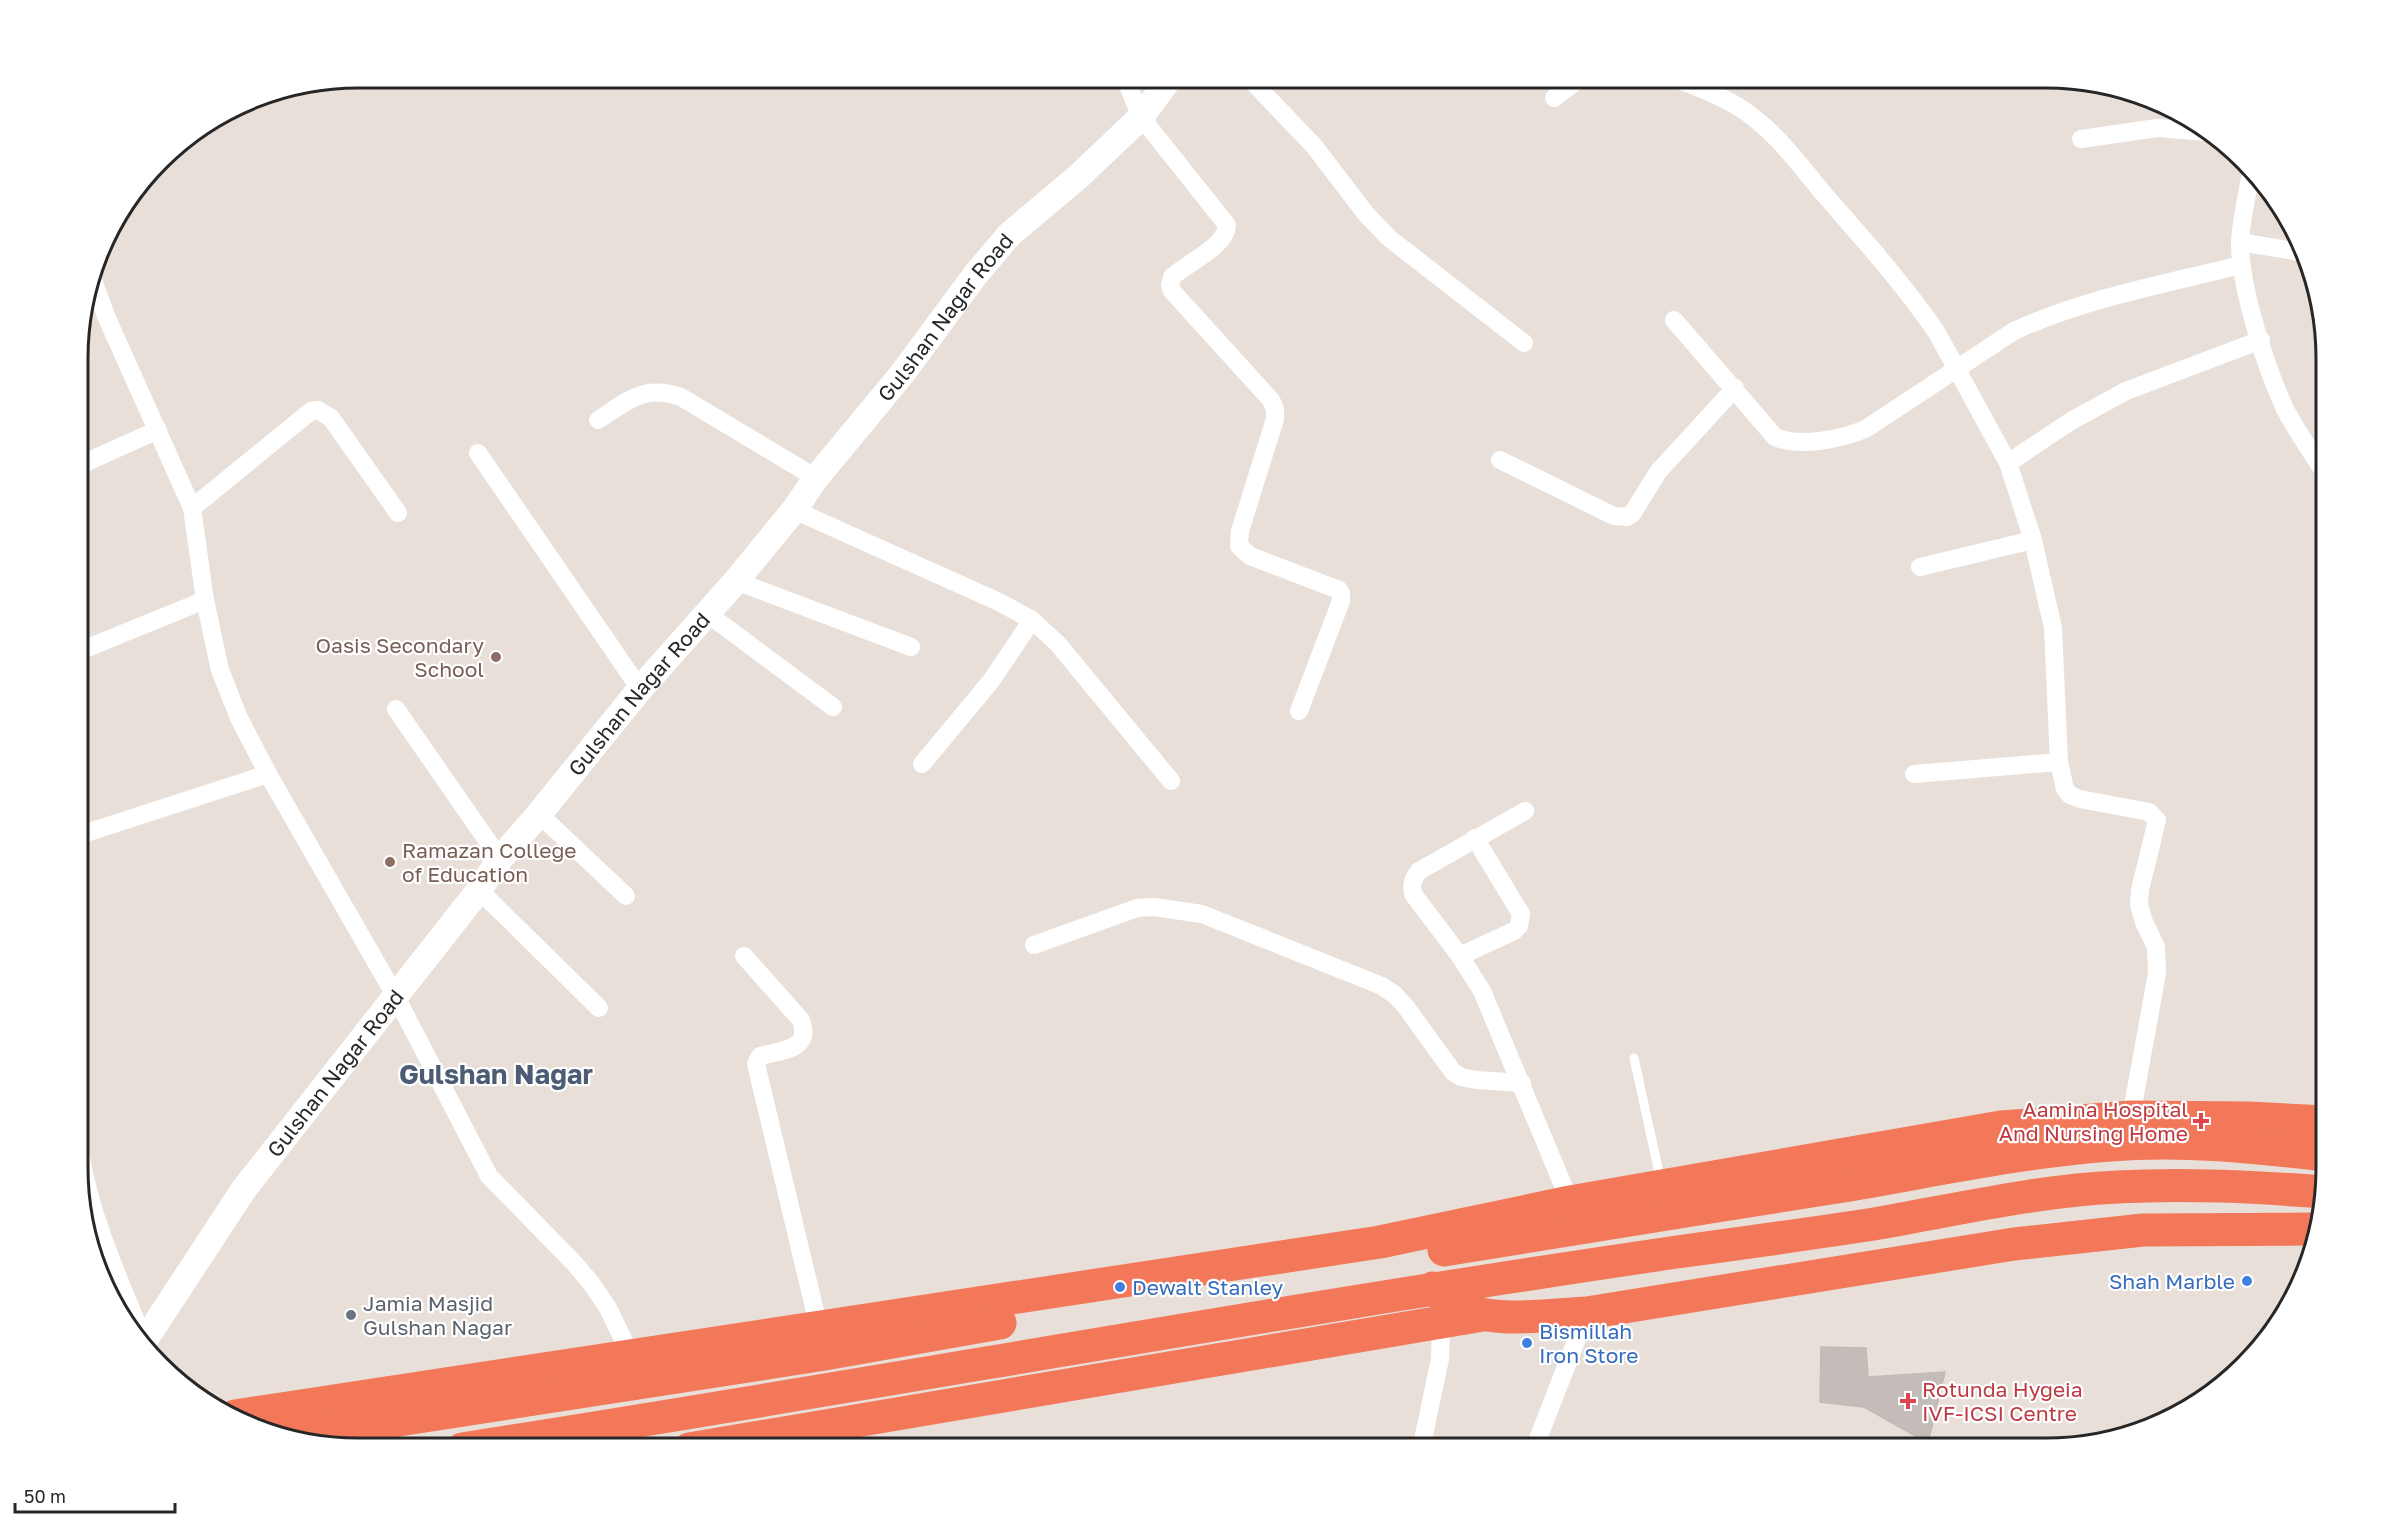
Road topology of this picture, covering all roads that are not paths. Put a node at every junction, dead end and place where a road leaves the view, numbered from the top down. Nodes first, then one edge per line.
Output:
1 (1129, 88) edge
2 (1163, 88) edge
3 (1259, 88) edge
4 (1567, 88) edge
5 (1698, 88) edge
6 (1554, 98) dead end
7 (1141, 117) junction
8 (2192, 131) edge
9 (2081, 139) dead end
10 (2249, 181) edge
11 (2240, 242) junction
12 (2294, 251) edge
13 (2241, 265) junction
14 (97, 292) edge
15 (1674, 320) dead end
16 (2260, 340) junction
17 (1524, 343) dead end
18 (1956, 369) junction
19 (1735, 388) junction
20 (598, 420) dead end
21 (158, 430) junction
22 (478, 453) dead end
23 (2316, 459) edge
24 (1500, 460) dead end
25 (88, 461) edge
26 (2008, 463) junction
27 (816, 478) junction
28 (192, 508) junction
29 (794, 510) junction
30 (398, 513) dead end
31 (2034, 540) junction
32 (1920, 567) dead end
33 (736, 582) junction
34 (205, 600) junction
35 (708, 614) junction
36 (1032, 620) junction
37 (911, 647) dead end
38 (88, 648) edge
39 (640, 689) junction
40 (833, 707) dead end
41 (396, 709) dead end
42 (1299, 711) dead end
43 (2059, 762) junction
44 (922, 764) dead end
45 (268, 774) junction
46 (1914, 774) dead end
47 (1171, 781) dead end
48 (1525, 811) dead end
49 (539, 814) junction
50 (88, 832) edge
51 (1475, 838) junction
52 (500, 859) junction
53 (479, 890) junction
54 (626, 896) dead end
55 (1034, 945) dead end
56 (1460, 956) junction
57 (744, 957) dead end
58 (396, 998) junction
59 (599, 1008) dead end
60 (1634, 1058) dead end
61 (1522, 1083) junction
62 (2131, 1118) junction
63 (2316, 1123) edge
64 (2316, 1129) edge
65 (2272, 1149) junction
66 (2316, 1154) edge
67 (2315, 1191) edge
68 (1665, 1200) junction
69 (1570, 1202) junction
70 (91, 1204) edge
71 (2309, 1229) edge
72 (1432, 1288) junction
73 (1587, 1313) junction
74 (1485, 1315) junction
75 (1441, 1322) junction
76 (139, 1325) edge
77 (819, 1328) junction
78 (146, 1336) edge
79 (638, 1369) junction
80 (247, 1415) edge
81 (307, 1433) edge
82 (533, 1438) edge
83 (754, 1438) edge
84 (1424, 1438) edge
85 (1538, 1438) edge

1 - 7 street
2 - 7 street, Gulshan Nagar Road
3 - 17 street
4 - 6 street
5 - 18 street
7 - 27 street, Gulshan Nagar Road
7 - 42 street
8 - 9 street
10 - 11 street
11 - 12 street
11 - 13 street
13 - 16 street
13 - 18 street
14 - 21 street
15 - 19 street
16 - 23 street
16 - 26 street
18 - 19 street
18 - 26 street
19 - 24 street
20 - 27 street
21 - 25 street
21 - 28 street
22 - 39 street
26 - 31 street
27 - 29 street, Gulshan Nagar Road
28 - 30 street
28 - 34 street
29 - 33 street, Gulshan Nagar Road
29 - 36 street
31 - 32 street
31 - 43 street
33 - 35 street, Gulshan Nagar Road
33 - 37 street
34 - 38 street
34 - 45 street
35 - 39 street, Gulshan Nagar Road
35 - 40 street
36 - 44 street
36 - 47 street
39 - 49 street, Gulshan Nagar Road
41 - 52 street
43 - 46 street
43 - 62 street
45 - 50 street
45 - 58 street
48 - 51 street
49 - 52 street, Gulshan Nagar Road
49 - 54 street
51 - 56 street
51 - 56 street
52 - 53 street, Gulshan Nagar Road
53 - 58 street, Gulshan Nagar Road
53 - 59 street
55 - 61 street
56 - 61 street
57 - 77 street
58 - 78 street, Gulshan Nagar Road
58 - 79 street
60 - 68 lane
61 - 69 street
62 - 63 highway
62 - 68 highway
64 - 65 highway
65 - 66 highway
65 - 68 highway
67 - 72 highway
68 - 69 highway
68 - 79 highway
69 - 77 highway
70 - 76 street
71 - 73 highway
72 - 74 highway
72 - 82 highway
73 - 74 highway
73 - 85 street
74 - 75 highway
75 - 83 highway
75 - 84 street
77 - 79 highway
79 - 80 highway
79 - 81 highway

